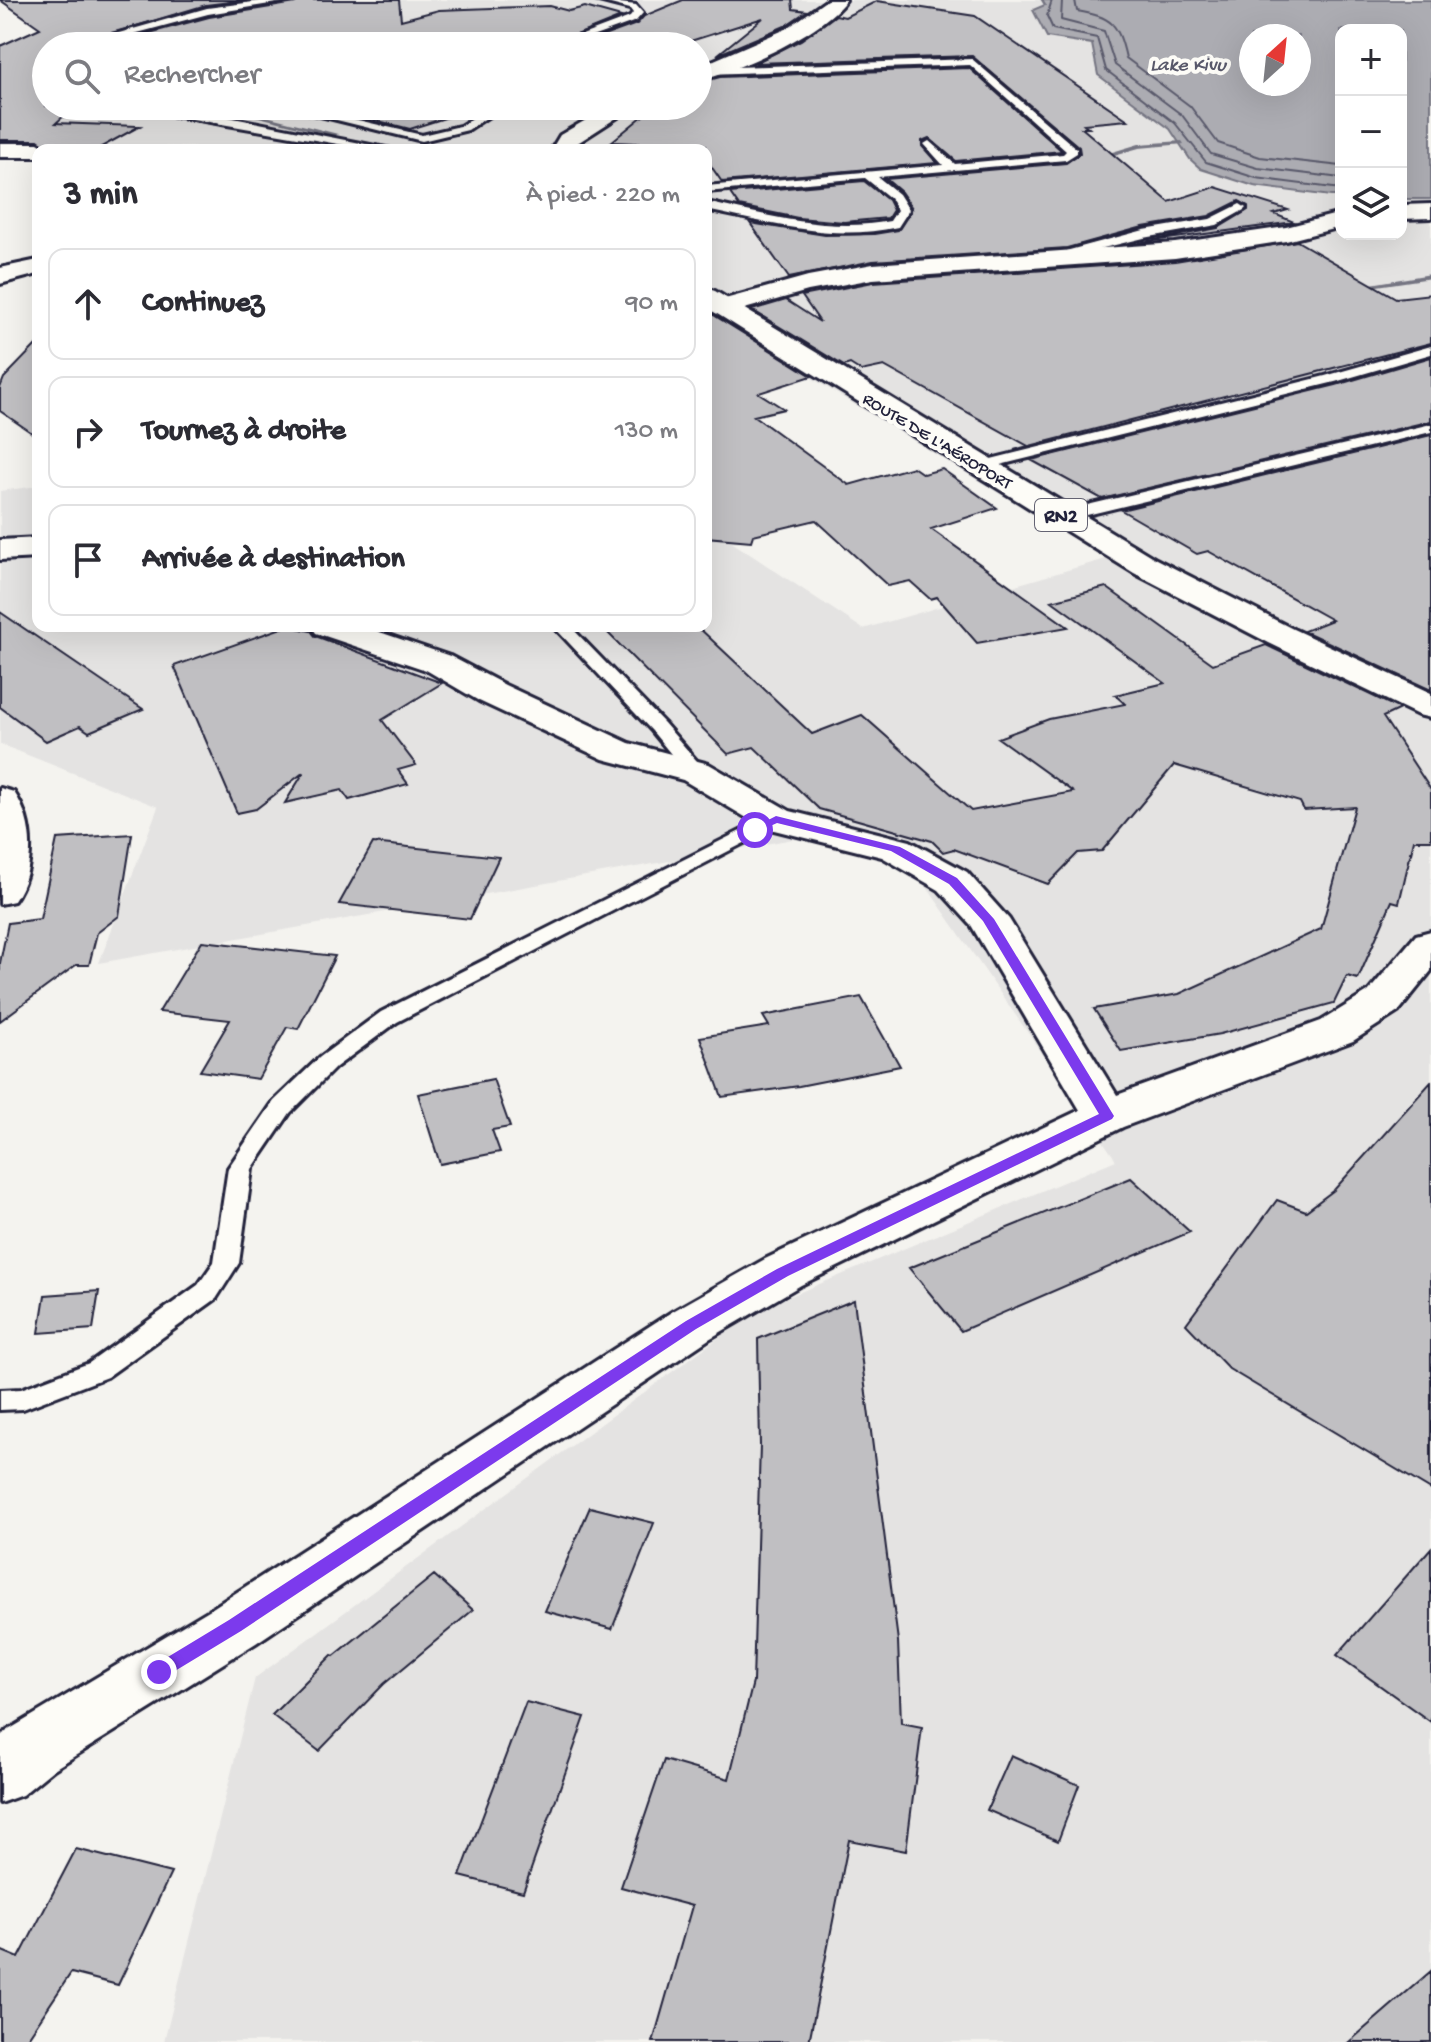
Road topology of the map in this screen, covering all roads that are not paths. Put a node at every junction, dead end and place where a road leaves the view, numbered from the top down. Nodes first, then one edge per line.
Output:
1 (290, 0) edge
2 (600, 0) edge
3 (647, 0) edge
4 (837, 0) edge
5 (633, 7) junction
6 (129, 32) edge
7 (597, 32) edge
8 (712, 68) edge
9 (712, 72) edge
10 (229, 120) edge
11 (345, 120) edge
12 (477, 120) edge
13 (602, 120) edge
14 (359, 144) edge
15 (566, 144) edge
16 (929, 144) dead end
17 (0, 150) edge
18 (32, 150) edge
19 (951, 166) junction
20 (867, 174) junction
21 (712, 188) edge
22 (712, 207) edge
23 (1240, 208) dead end
24 (1431, 211) edge
25 (1407, 212) edge
26 (1335, 222) edge
27 (1040, 259) junction
28 (32, 268) edge
29 (0, 276) edge
30 (714, 302) edge
31 (1431, 350) edge
32 (1431, 428) edge
33 (980, 466) junction
34 (1062, 516) junction
35 (32, 548) edge
36 (0, 550) edge
37 (346, 632) edge
38 (567, 632) edge
39 (1431, 707) edge
40 (696, 772) junction
41 (0, 800) edge
42 (776, 819) junction
43 (0, 892) edge
44 (1431, 944) edge
45 (1107, 1116) junction
46 (0, 1400) edge
47 (0, 1774) edge

1 - 6 lane
2 - 5 lane
3 - 5 lane
4 - 8 main road
5 - 7 lane
9 - 19 lane
10 - 14 lane
11 - 12 lane
13 - 15 main road
16 - 19 lane
17 - 18 main road
19 - 20 lane
20 - 21 lane
20 - 22 lane
23 - 27 lane
24 - 25 main road
26 - 27 main road
27 - 30 main road
28 - 29 main road
30 - 33 main road, ROUTE DE L'AÉROPORT / RN2
31 - 33 lane
32 - 34 lane
33 - 34 main road, ROUTE DE L'AÉROPORT / RN2
34 - 39 main road, ROUTE DE L'AÉROPORT / RN2
35 - 36 main road
37 - 40 main road
38 - 40 lane
40 - 42 main road
41 - 43 main road
42 - 45 main road
42 - 46 lane
44 - 45 main road
45 - 47 main road

